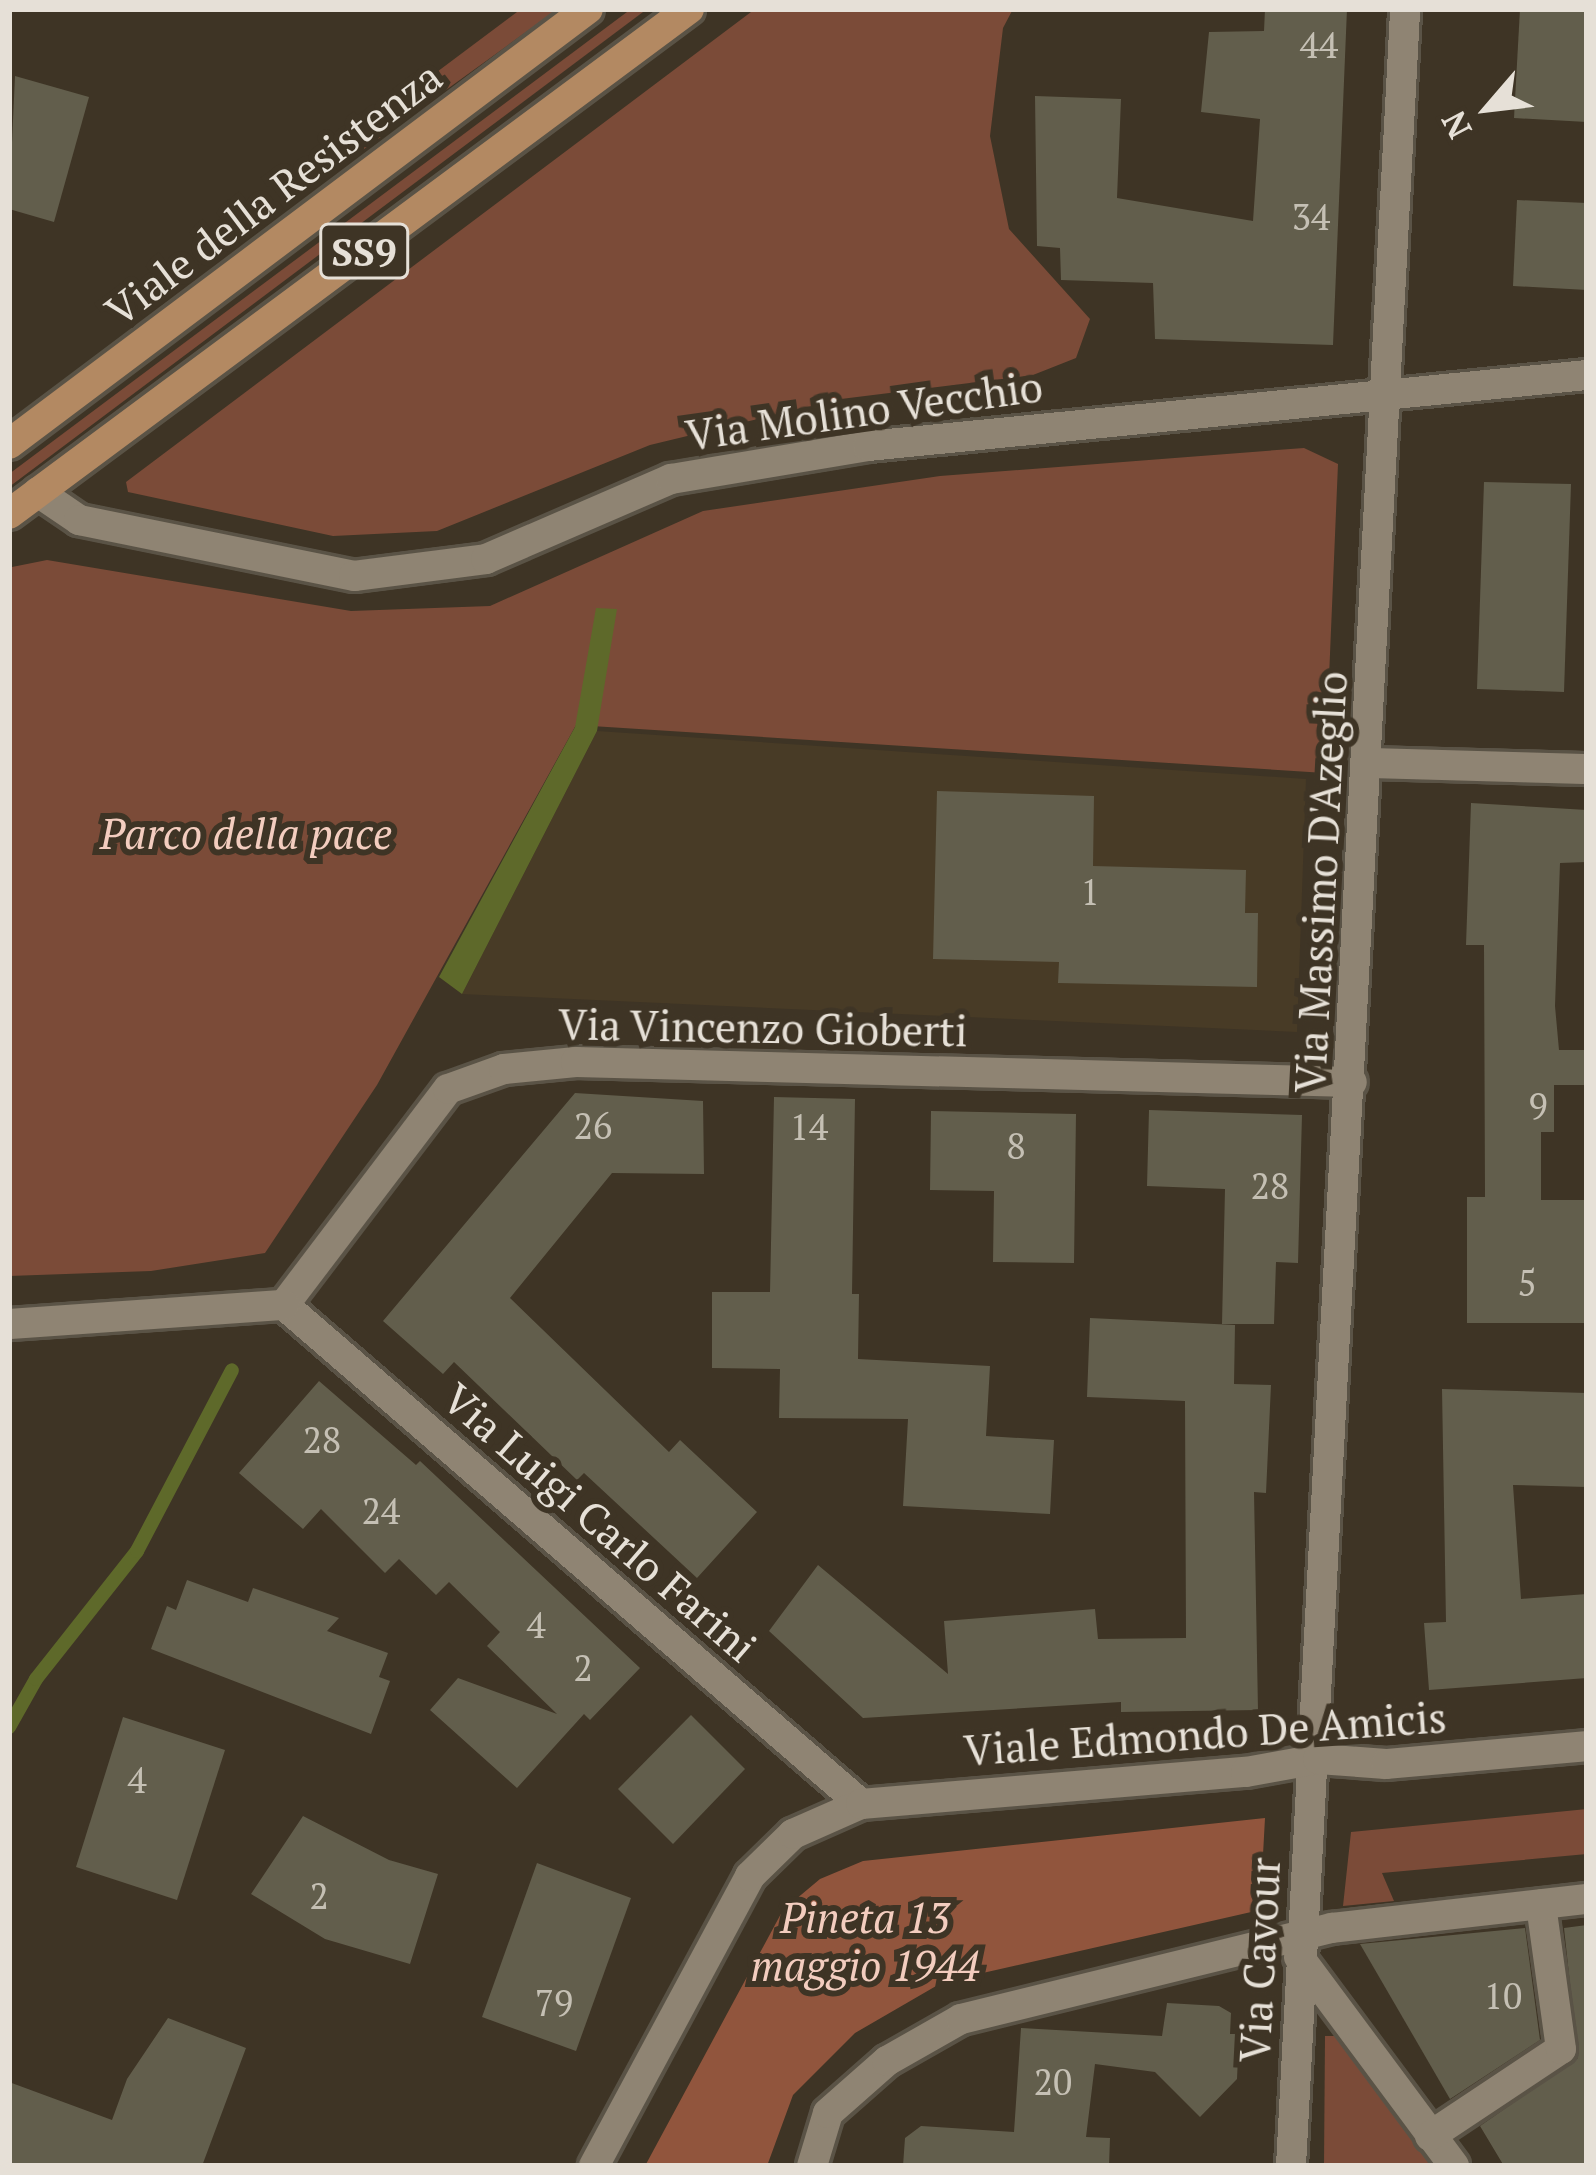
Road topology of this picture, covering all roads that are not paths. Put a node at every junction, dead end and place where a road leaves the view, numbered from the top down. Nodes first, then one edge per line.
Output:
1 (588, 9) edge
2 (689, 9) edge
3 (1406, 9) edge
4 (1587, 375) edge
5 (1387, 388) junction
6 (9, 444) edge
7 (38, 493) junction
8 (9, 514) edge
9 (1368, 764) junction
10 (1587, 769) edge
11 (1352, 1082) junction
12 (284, 1305) junction
13 (9, 1324) edge
14 (1587, 1746) edge
15 (1318, 1759) junction
16 (861, 1804) junction
17 (1587, 1899) edge
18 (1541, 1904) junction
19 (1298, 1946) junction
20 (1430, 2136) junction
21 (594, 2166) edge
22 (812, 2166) edge
23 (1291, 2166) edge
24 (1454, 2166) edge

1 - 6 main road, Viale della Resistenza / SS9
2 - 7 main road, SS9
3 - 5 street, Via Massimo D'Azeglio
4 - 5 street, Via Molino Vecchio
5 - 7 street, Via Molino Vecchio
5 - 9 street, Via Massimo D'Azeglio
7 - 8 main road, SS9
9 - 10 street
9 - 11 street, Via Massimo D'Azeglio
11 - 12 street, Via Vincenzo Gioberti
11 - 15 street, Via Massimo D'Azeglio
12 - 13 street
12 - 16 street, Via Luigi Carlo Farini
14 - 15 street, Viale Edmondo De Amicis
15 - 16 street, Viale Edmondo De Amicis
15 - 19 street, Via Cavour
16 - 21 street, Viale Edmondo De Amicis
17 - 18 street
18 - 19 street
18 - 20 street
19 - 20 street
19 - 22 street
19 - 23 street, Via Cavour
20 - 24 street

